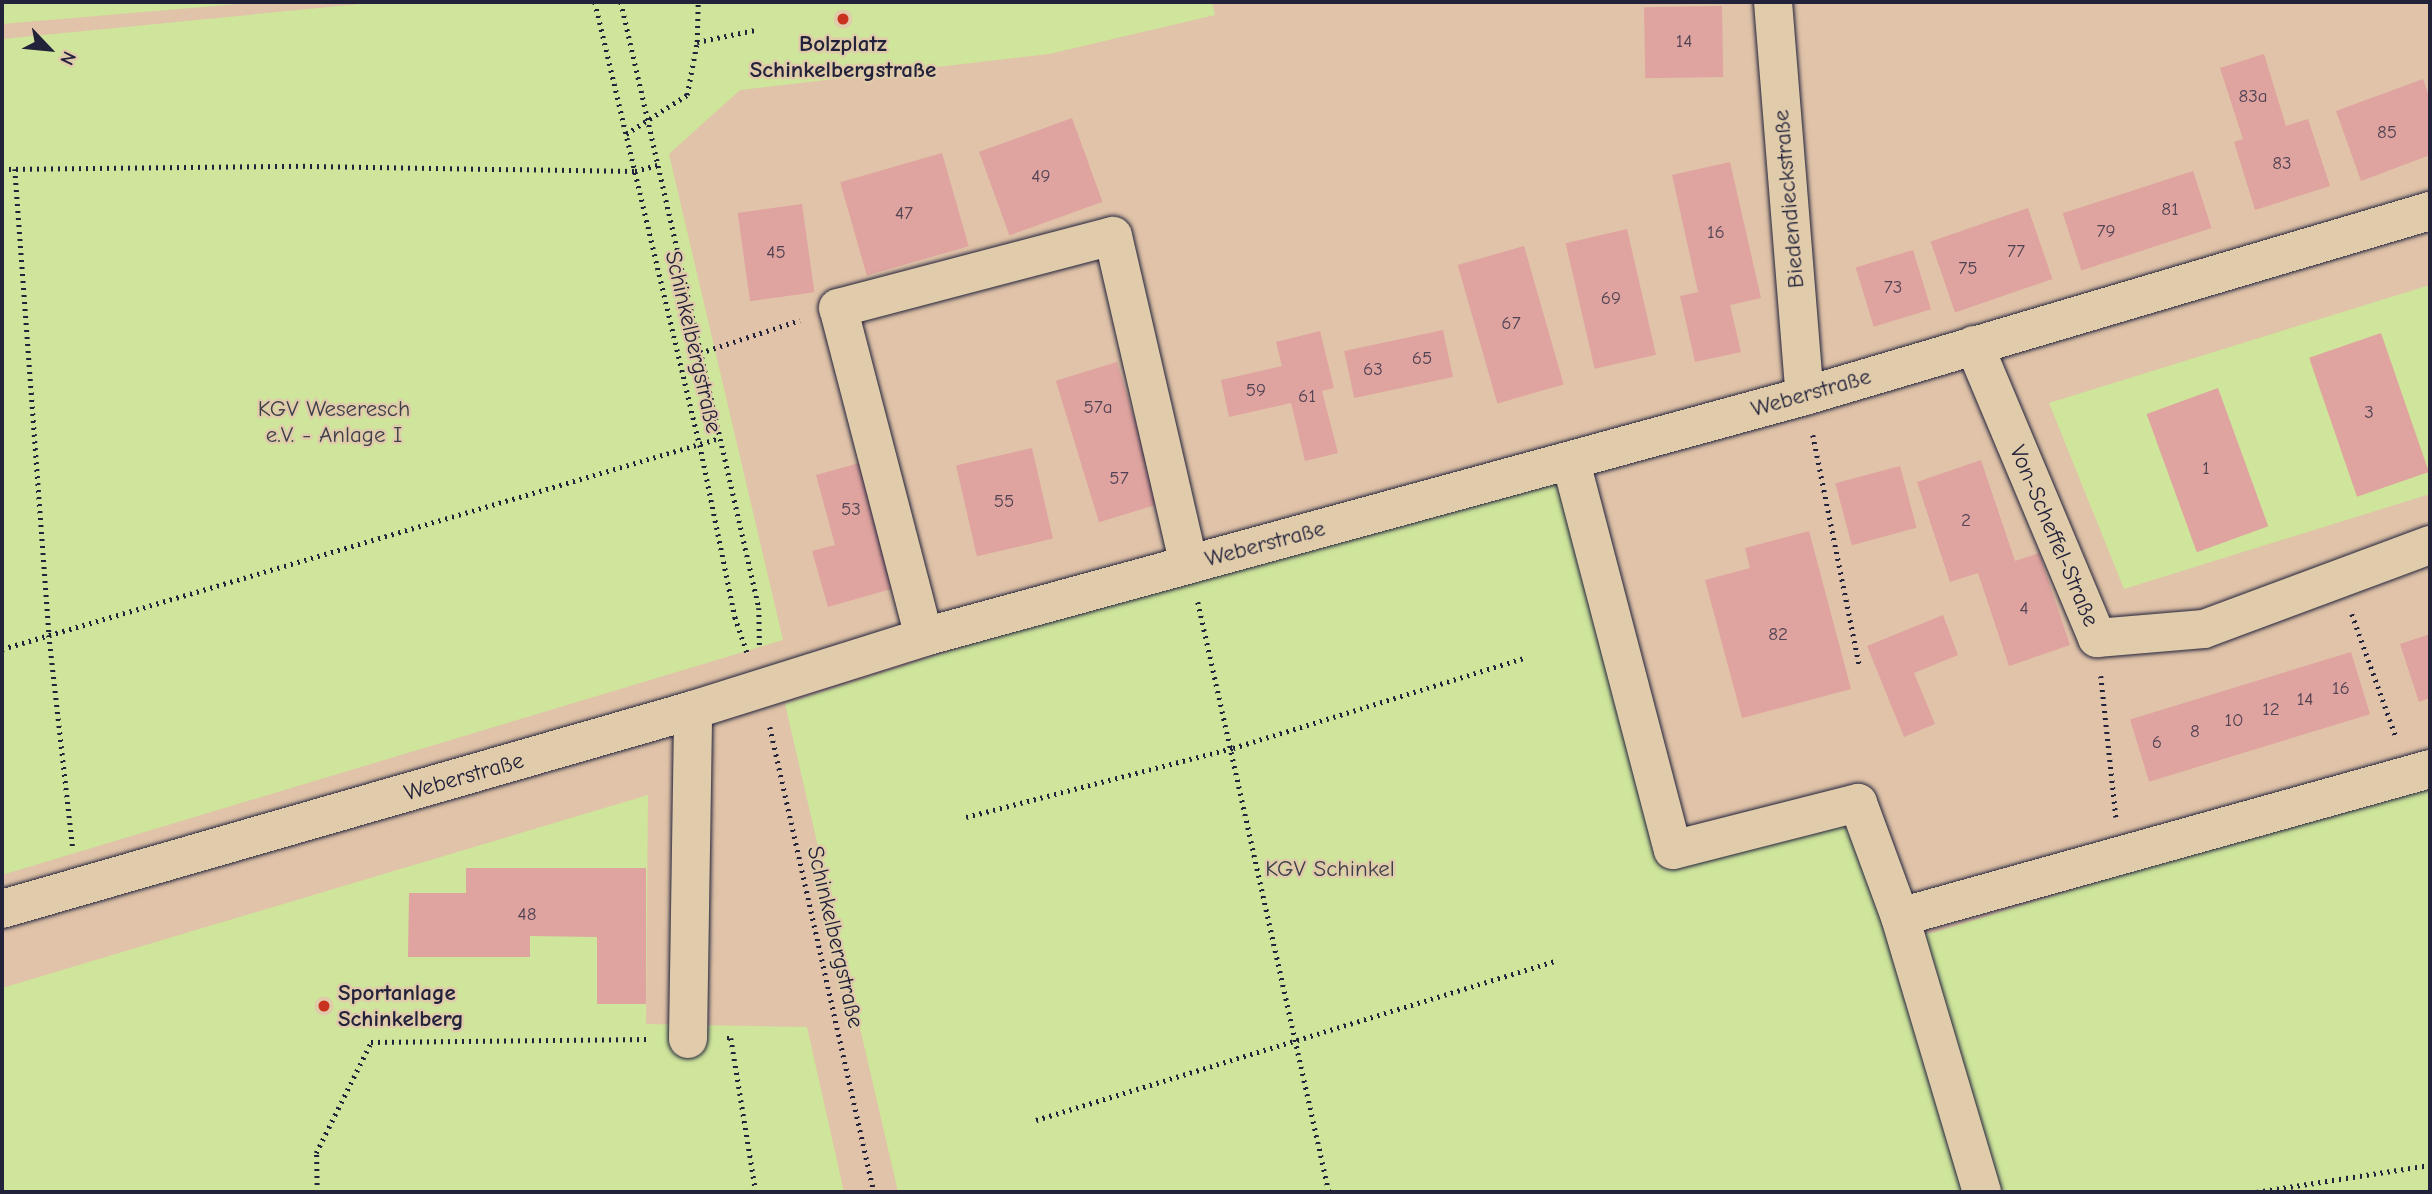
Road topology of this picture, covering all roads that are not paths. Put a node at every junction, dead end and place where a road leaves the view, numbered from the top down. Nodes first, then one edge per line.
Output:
1 (1773, 2) edge
2 (2430, 211) edge
3 (1974, 345) junction
4 (1805, 396) junction
5 (1571, 462) junction
6 (2430, 545) edge
7 (1189, 564) junction
8 (924, 637) junction
9 (693, 710) junction
10 (2430, 769) edge
11 (2, 909) edge
12 (1900, 917) junction
13 (688, 1039) road end
14 (1982, 1192) edge

1 - 4 street, Biedendieckstraße
2 - 3 street, Weberstraße
3 - 4 street, Weberstraße
3 - 6 street, Von-Scheffel-Straße
4 - 5 street, Weberstraße
5 - 7 street, Weberstraße
5 - 12 street
7 - 8 street, Weberstraße
7 - 8 street, Weberstraße
8 - 9 street, Weberstraße
9 - 11 street, Weberstraße
9 - 13 street
10 - 12 street
12 - 14 street

